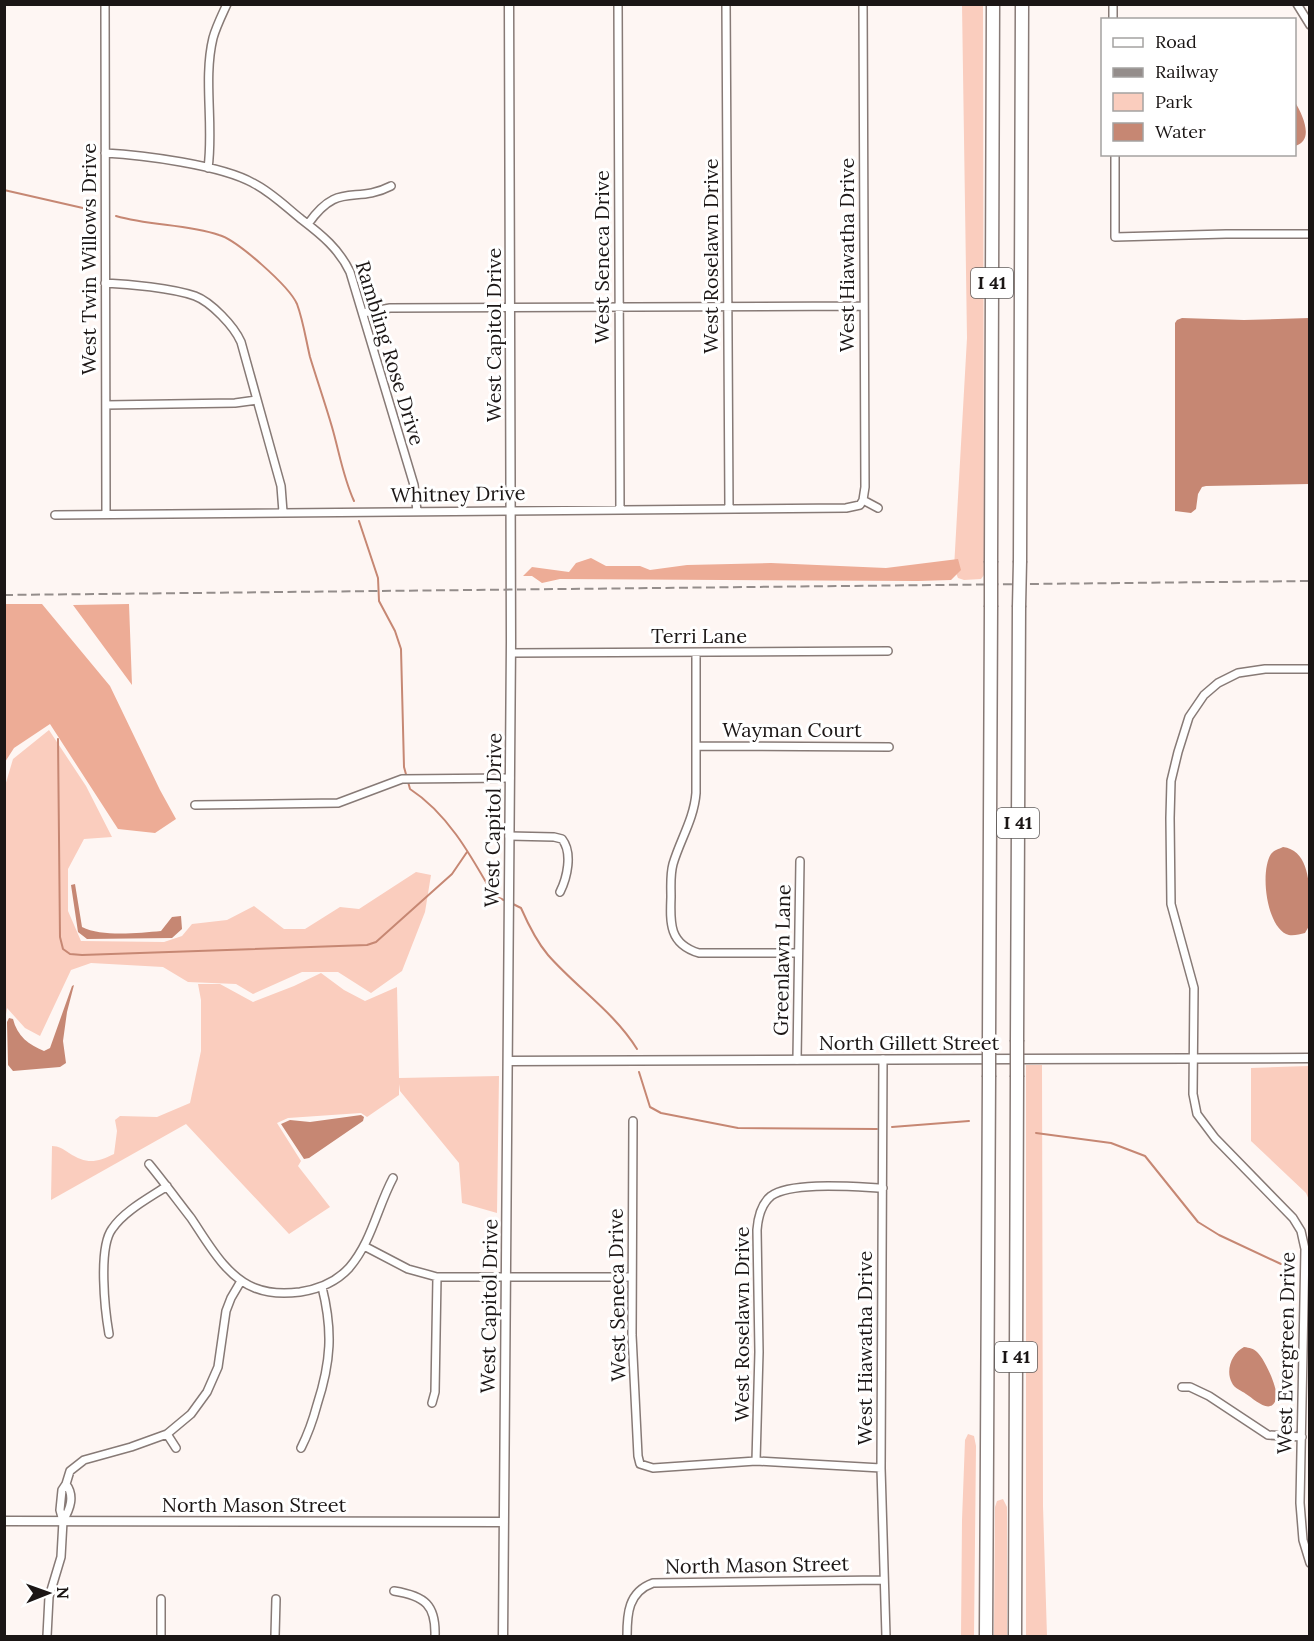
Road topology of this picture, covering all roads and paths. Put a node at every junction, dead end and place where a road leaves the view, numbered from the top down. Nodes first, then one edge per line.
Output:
1 (105, 4) edge
2 (509, 4) edge
3 (618, 4) edge
4 (726, 4) edge
5 (863, 4) edge
6 (993, 4) edge
7 (1022, 4) edge
8 (1297, 4) edge
9 (224, 6) edge
10 (1310, 25) edge
11 (105, 153) junction
12 (1115, 156) edge
13 (208, 168) junction
14 (391, 186) dead end
15 (308, 224) junction
16 (1310, 234) edge
17 (105, 283) junction
18 (864, 306) junction
19 (510, 308) junction
20 (619, 308) junction
21 (728, 308) junction
22 (363, 313) junction
23 (257, 400) junction
24 (106, 405) junction
25 (862, 502) junction
26 (729, 508) junction
27 (878, 508) dead end
28 (620, 509) junction
29 (511, 510) junction
30 (417, 511) junction
31 (283, 512) junction
32 (106, 514) junction
33 (55, 515) dead end
34 (888, 651) dead end
35 (511, 653) junction
36 (696, 653) junction
37 (1310, 669) edge
38 (696, 746) junction
39 (889, 747) dead end
40 (510, 778) junction
41 (195, 805) dead end
42 (509, 836) junction
43 (800, 861) dead end
44 (560, 892) dead end
45 (798, 953) junction
46 (1194, 1058) junction
47 (1310, 1058) edge
48 (883, 1059) junction
49 (797, 1060) junction
50 (508, 1061) junction
51 (633, 1121) dead end
52 (149, 1164) dead end
53 (393, 1178) dead end
54 (167, 1186) junction
55 (883, 1188) junction
56 (364, 1246) junction
57 (506, 1276) junction
58 (631, 1276) junction
59 (437, 1277) junction
60 (241, 1281) junction
61 (322, 1287) junction
62 (109, 1334) dead end
63 (1182, 1387) dead end
64 (432, 1403) dead end
65 (167, 1434) junction
66 (1302, 1437) junction
67 (176, 1448) dead end
68 (301, 1448) dead end
69 (756, 1461) junction
70 (881, 1468) junction
71 (4, 1521) edge
72 (63, 1521) junction
73 (504, 1522) junction
74 (1310, 1563) edge
75 (883, 1580) junction
76 (394, 1591) dead end
77 (161, 1599) dead end
78 (276, 1599) dead end
79 (47, 1636) edge
80 (161, 1636) edge
81 (275, 1636) edge
82 (435, 1636) edge
83 (503, 1636) edge
84 (627, 1636) edge
85 (886, 1636) edge
86 (986, 1636) edge
87 (1015, 1636) edge

1 - 11 street, West Twin Willows Drive
2 - 19 street, West Capitol Drive
3 - 20 street, West Seneca Drive
4 - 21 street, West Roselawn Drive
5 - 18 street, West Hiawatha Drive
6 - 86 highway, I 41, bridge
7 - 87 highway, I 41, bridge
8 - 10 street
9 - 13 street
11 - 13 street, Rambling Rose Drive
11 - 17 street, West Twin Willows Drive
12 - 16 street
13 - 15 street, Rambling Rose Drive
14 - 15 street
15 - 22 street, Rambling Rose Drive
17 - 23 street
17 - 24 street, West Twin Willows Drive
18 - 21 street
18 - 25 street, West Hiawatha Drive
19 - 20 street
19 - 22 street
19 - 29 street, West Capitol Drive
20 - 21 street
20 - 28 street, West Seneca Drive
21 - 26 street, West Roselawn Drive
22 - 30 street, Rambling Rose Drive
23 - 24 street
23 - 31 street
24 - 32 street, West Twin Willows Drive
25 - 26 street, Whitney Drive
25 - 27 street
26 - 28 street, Whitney Drive
28 - 29 street, Whitney Drive
29 - 30 street, Whitney Drive
29 - 35 street, West Capitol Drive
30 - 31 street, Whitney Drive
31 - 32 street, Whitney Drive
32 - 33 street, Whitney Drive
34 - 36 street, Terri Lane
35 - 36 street, Terri Lane
35 - 40 street, West Capitol Drive
36 - 38 street
37 - 46 street, West Evergreen Drive
38 - 39 street, Wayman Court
38 - 45 street
40 - 41 street
40 - 42 street, West Capitol Drive
42 - 44 street
42 - 50 street, West Capitol Drive
43 - 45 street, Greenlawn Lane
45 - 49 street, Greenlawn Lane
46 - 47 street, North Gillett Street
46 - 48 street, North Gillett Street
46 - 66 street, West Evergreen Drive
48 - 49 street, North Gillett Street
48 - 55 street, West Hiawatha Drive
49 - 50 street, North Gillett Street
50 - 57 street, West Capitol Drive
51 - 58 street, West Seneca Drive
52 - 54 street
53 - 56 street
54 - 60 street
54 - 62 street
55 - 69 street, West Roselawn Drive
55 - 70 street, West Hiawatha Drive
56 - 59 street
56 - 61 street
57 - 58 street
57 - 59 street
57 - 73 street, West Capitol Drive
58 - 69 street, West Seneca Drive
59 - 64 street
60 - 61 street
60 - 65 street
61 - 68 street
63 - 66 street
65 - 67 street
65 - 72 street
66 - 74 street, West Evergreen Drive
69 - 70 street
70 - 75 street, West Hiawatha Drive
71 - 72 street, North Mason Street
72 - 73 street, North Mason Street
72 - 79 street
73 - 83 street, West Capitol Drive
75 - 84 street, North Mason Street
75 - 85 street, West Hiawatha Drive
76 - 82 street
77 - 80 street
78 - 81 street

